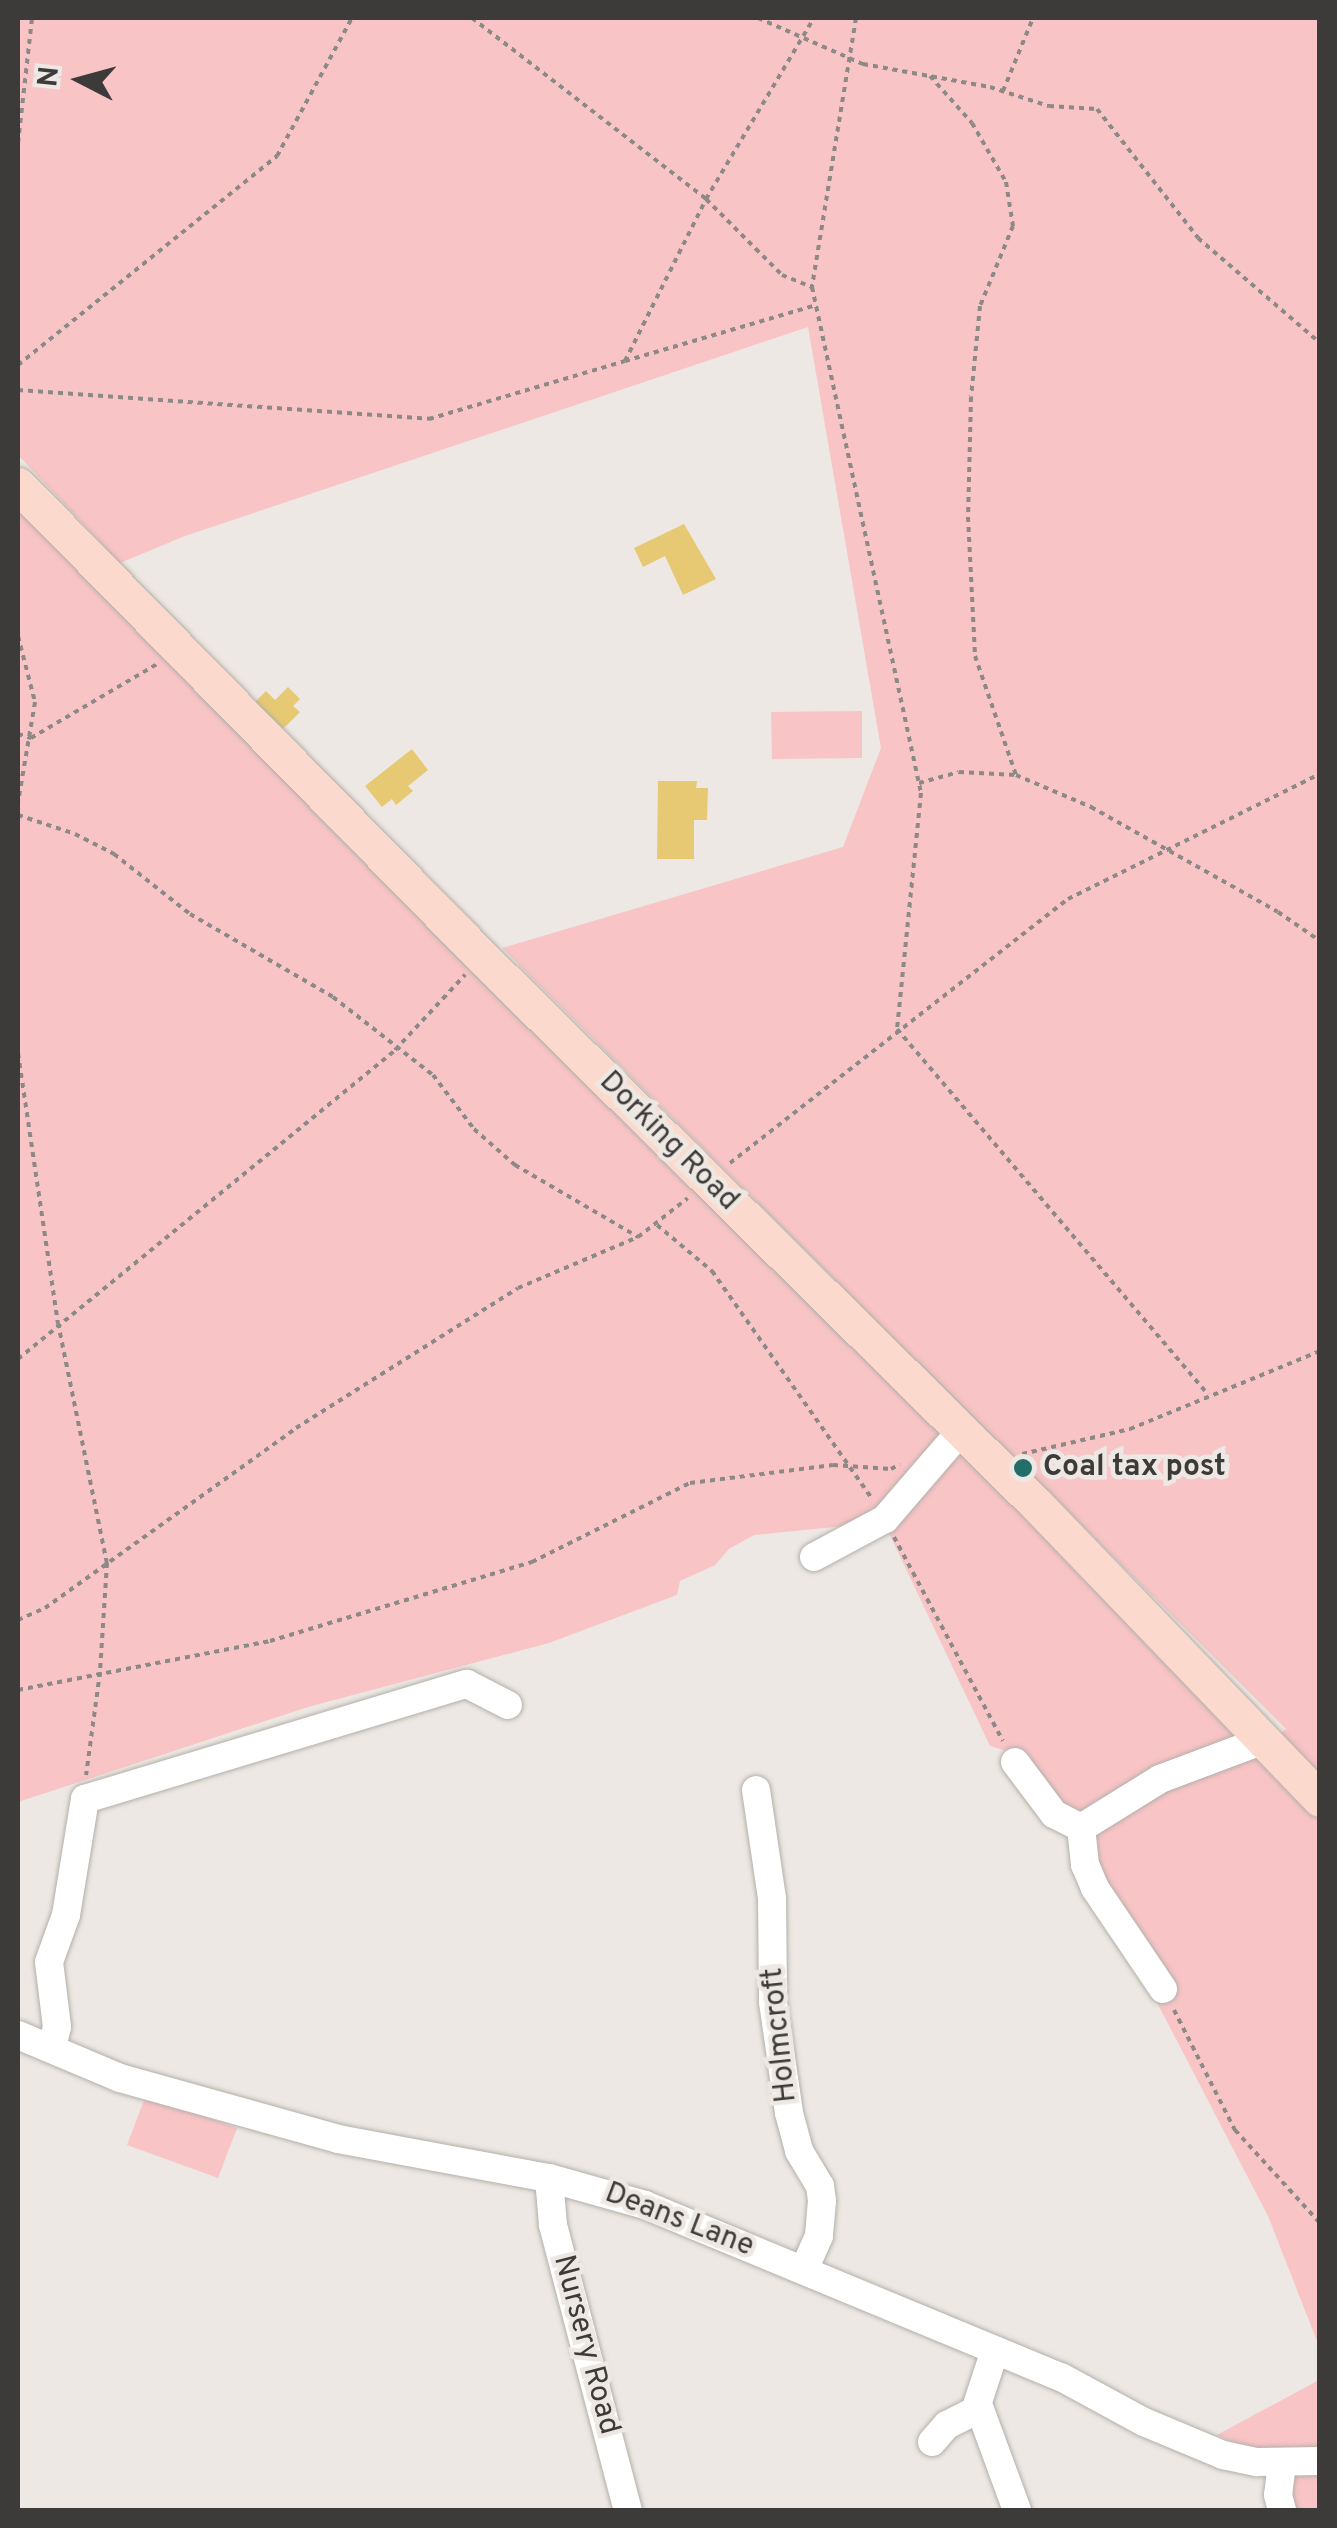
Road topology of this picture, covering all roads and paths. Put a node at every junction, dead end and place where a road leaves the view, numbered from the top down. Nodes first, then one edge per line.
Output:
1 (32, 18) edge
2 (352, 18) edge
3 (472, 18) edge
4 (758, 18) edge
5 (814, 18) edge
6 (856, 18) edge
7 (1033, 18) edge
8 (804, 38) junction
9 (851, 59) junction
10 (930, 76) junction
11 (1003, 91) junction
12 (18, 143) edge
13 (706, 198) junction
14 (812, 287) junction
15 (816, 305) junction
16 (1320, 343) edge
17 (625, 361) junction
18 (18, 365) edge
19 (18, 390) edge
20 (18, 485) edge
21 (18, 636) edge
22 (180, 650) junction
23 (18, 734) edge
24 (31, 738) junction
25 (1320, 774) edge
26 (1016, 775) junction
27 (919, 783) junction
28 (18, 802) edge
29 (18, 815) edge
30 (1164, 851) junction
31 (1320, 941) edge
32 (482, 957) junction
33 (897, 1028) junction
34 (395, 1050) junction
35 (18, 1053) edge
36 (707, 1181) junction
37 (657, 1225) junction
38 (638, 1237) junction
39 (58, 1323) junction
40 (1320, 1350) edge
41 (18, 1358) edge
42 (1208, 1395) junction
43 (960, 1432) junction
44 (1016, 1455) dead end
45 (908, 1460) dead end
46 (852, 1468) junction
47 (885, 1519) junction
48 (814, 1557) dead end
49 (107, 1563) junction
50 (18, 1620) edge
51 (100, 1672) junction
52 (18, 1690) edge
53 (508, 1705) dead end
54 (1261, 1741) junction
55 (1015, 1762) joint
56 (756, 1790) dead end
57 (1320, 1799) edge
58 (81, 1810) junction
59 (1082, 1828) junction
60 (1163, 1989) joint
61 (18, 2035) edge
62 (52, 2048) junction
63 (550, 2178) junction
64 (1320, 2223) edge
65 (804, 2270) junction
66 (995, 2350) junction
67 (978, 2404) junction
68 (932, 2442) dead end
69 (1320, 2461) edge
70 (1282, 2463) junction
71 (628, 2510) edge
72 (1017, 2510) edge
73 (1282, 2510) edge

1 - 12 path
2 - 18 path
3 - 13 path
4 - 8 path
5 - 8 path
6 - 9 path
7 - 11 path
8 - 9 path
8 - 13 path
9 - 10 path
9 - 14 path
10 - 11 path
10 - 26 path
11 - 16 path
13 - 14 path
13 - 17 path
14 - 15 path
15 - 17 path
15 - 27 path
17 - 19 path
20 - 22 main road, Dorking Road
21 - 24 path
22 - 24 path
22 - 32 main road, Dorking Road
23 - 24 path
24 - 28 path
25 - 30 path
26 - 27 path
26 - 30 path
27 - 33 path
29 - 34 path
30 - 31 path
30 - 33 path
32 - 34 path
32 - 36 main road, Dorking Road
33 - 36 path
33 - 42 path
34 - 38 path
34 - 39 path
35 - 39 path
36 - 37 path
36 - 43 main road, Dorking Road
37 - 38 path
37 - 46 path
38 - 49 path
39 - 41 path
39 - 49 path
40 - 42 path
42 - 44 path
43 - 47 street
43 - 54 main road, Dorking Road
45 - 46 path
46 - 47 path
46 - 51 path
47 - 48 street
47 - 55 path
49 - 50 path
49 - 51 path
51 - 52 path
51 - 58 path
53 - 58 street
54 - 57 main road, Dorking Road
54 - 59 street
55 - 59 street
56 - 65 street, Holmcroft
58 - 62 street
59 - 60 street
60 - 64 path
61 - 62 street, Deans Lane
62 - 63 street, Deans Lane
63 - 65 street, Deans Lane
63 - 71 street, Nursery Road
65 - 66 street, Deans Lane
66 - 67 street
66 - 70 street, Deans Lane
67 - 68 street
67 - 72 street
69 - 70 street, Deans Lane
70 - 73 street

